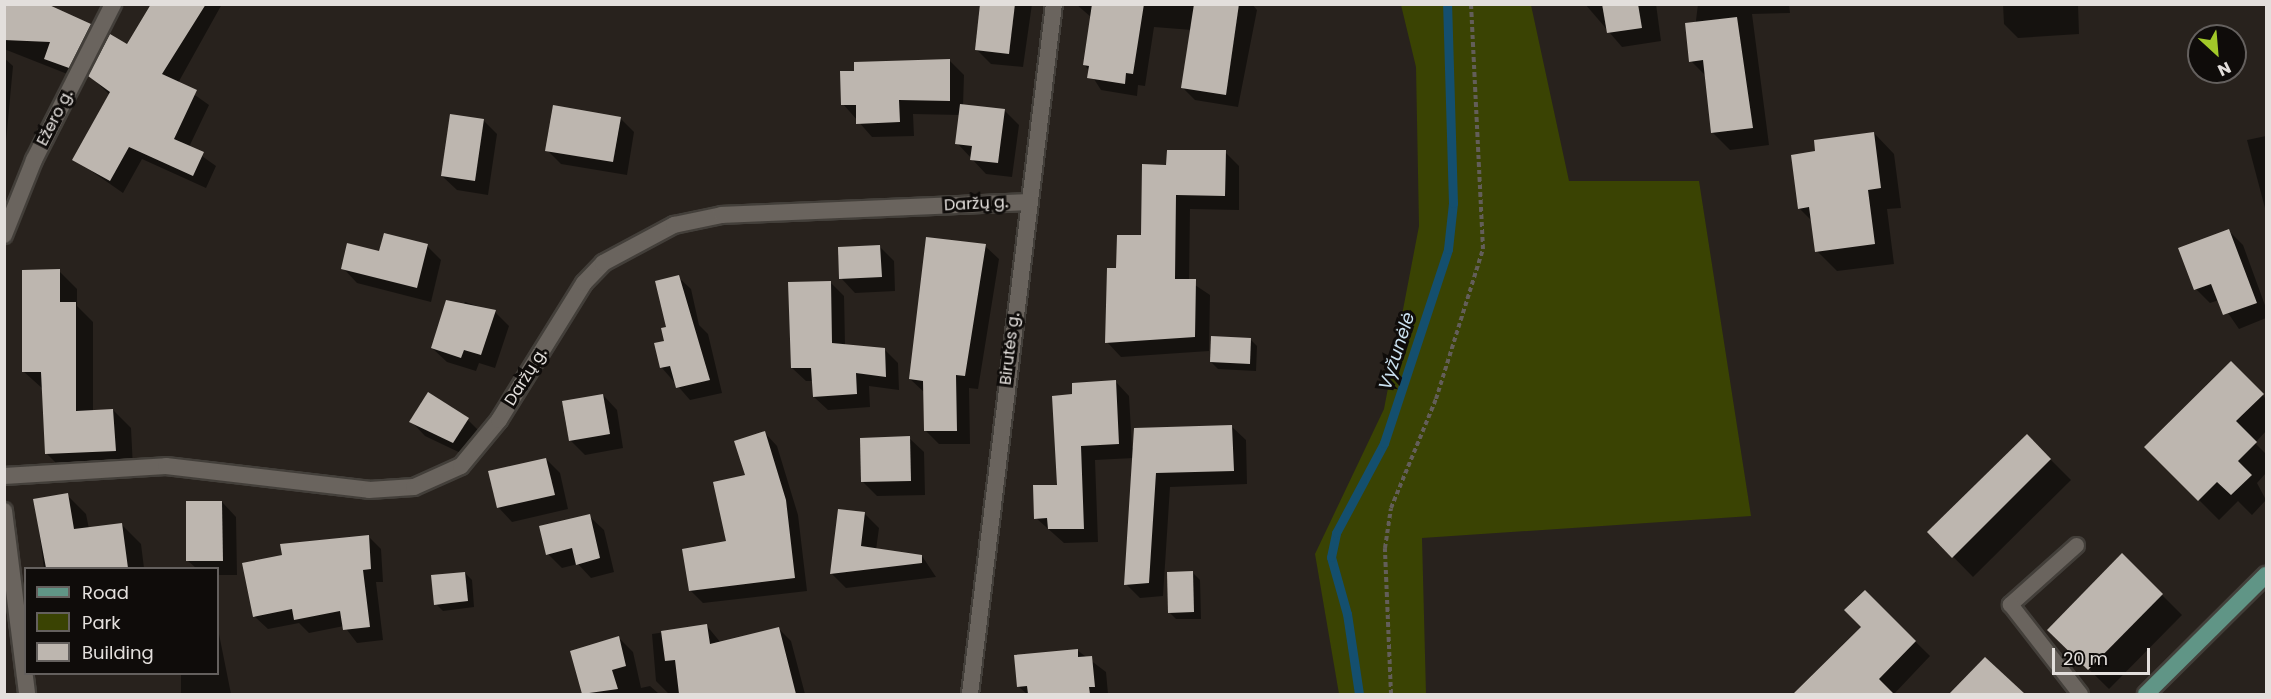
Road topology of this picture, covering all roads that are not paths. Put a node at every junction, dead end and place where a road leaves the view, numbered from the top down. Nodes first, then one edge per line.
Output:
1 (113, 4) edge
2 (1054, 4) edge
3 (1028, 202) junction
4 (4, 235) edge
5 (4, 477) edge
6 (4, 511) edge
7 (2076, 545) dead end
8 (2266, 574) edge
9 (24, 670) edge
10 (25, 675) edge
11 (27, 694) edge
12 (970, 694) edge
13 (2080, 694) edge
14 (2146, 694) edge

1 - 4 street, Ežero g.
2 - 3 street, Birutės g.
3 - 5 street, Daržų g.
3 - 12 street, Birutės g.
6 - 9 street
7 - 13 lane
8 - 14 main road
10 - 11 street

